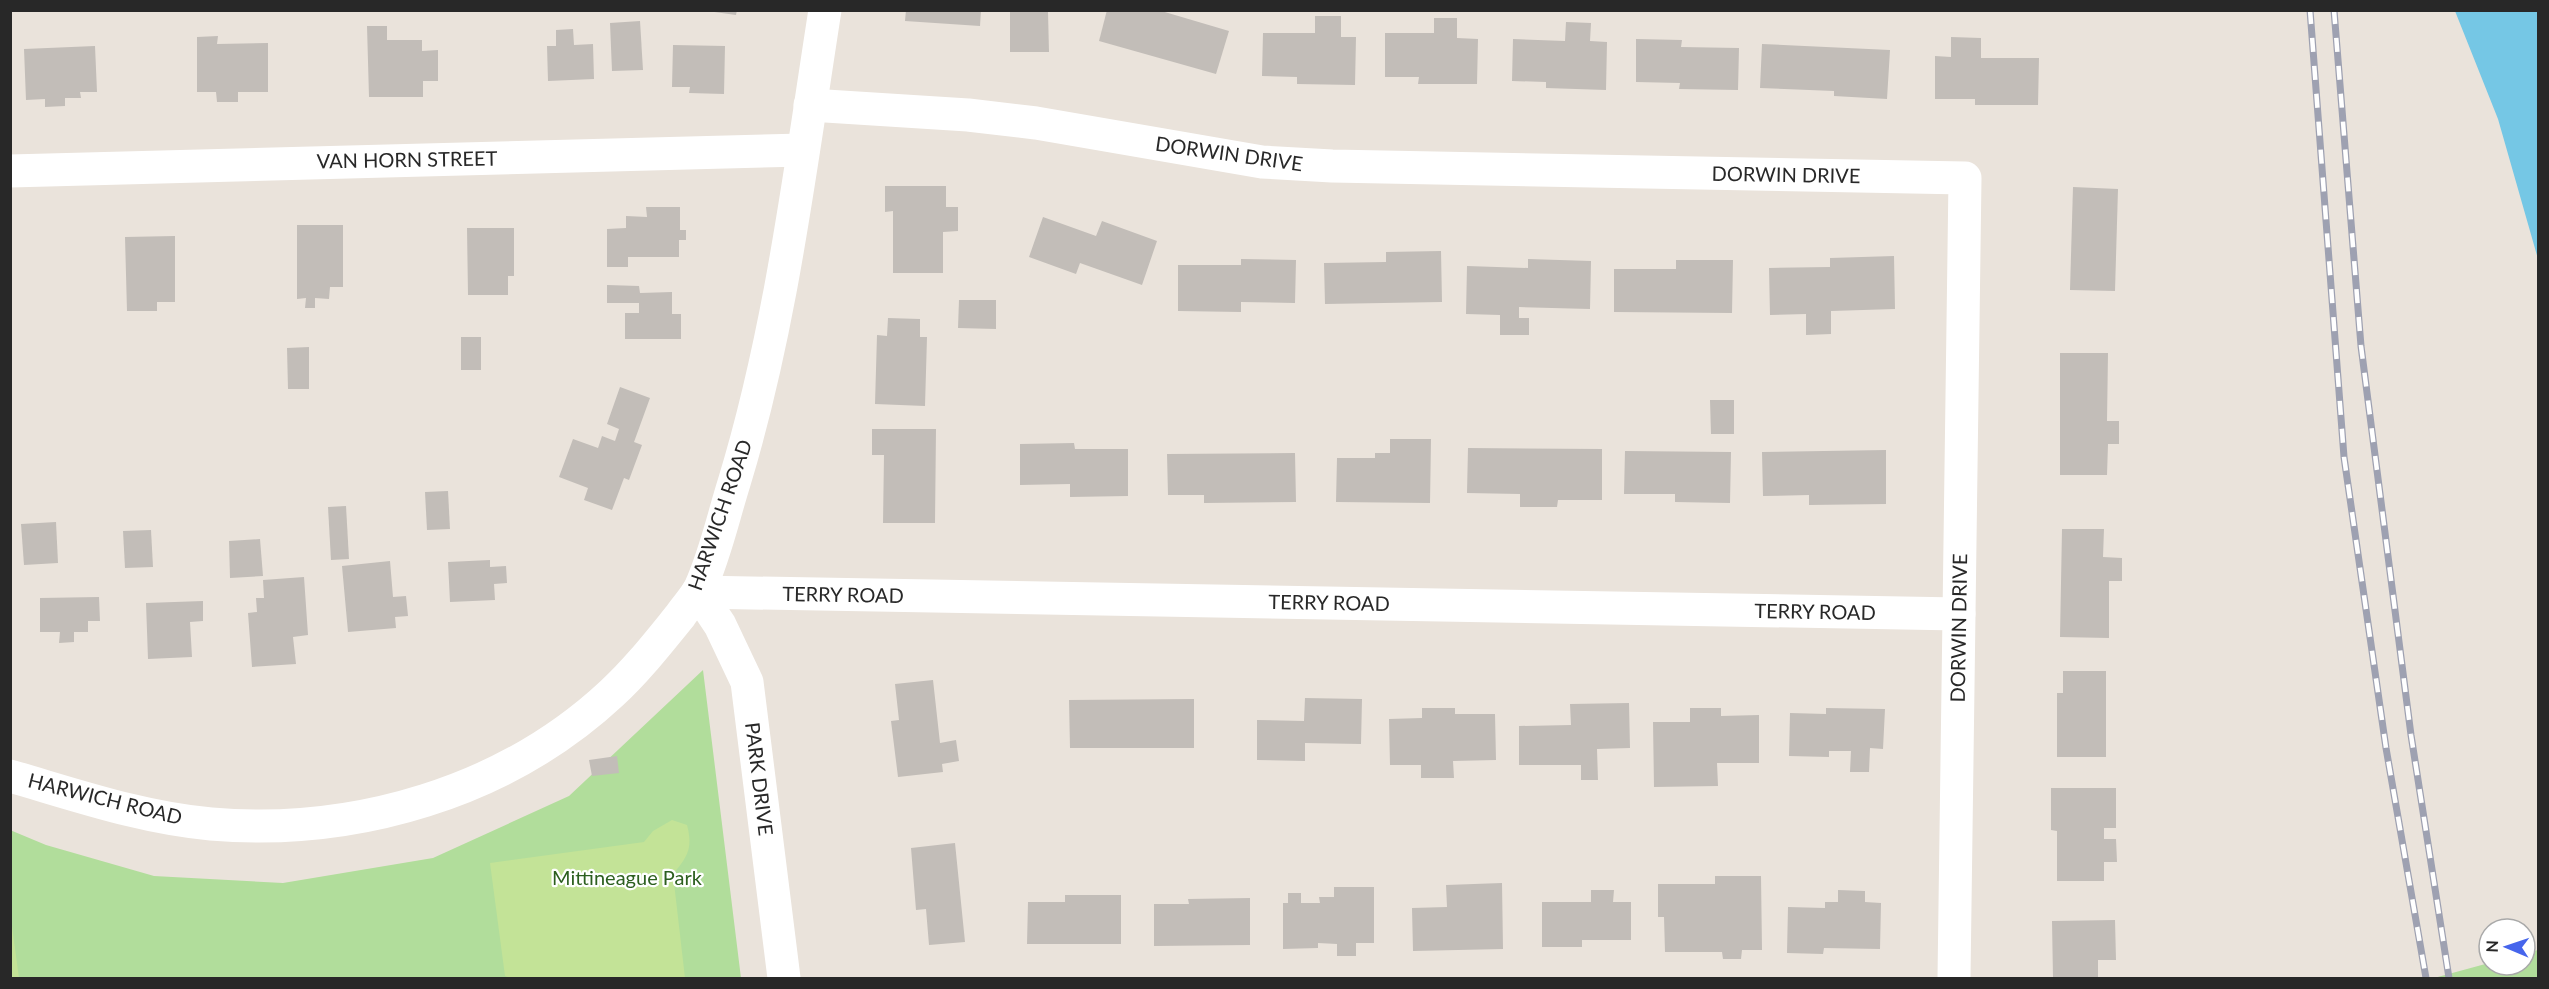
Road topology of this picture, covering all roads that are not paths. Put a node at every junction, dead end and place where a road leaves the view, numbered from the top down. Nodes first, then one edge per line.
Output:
1 (825, 10) edge
2 (810, 105) junction
3 (803, 150) junction
4 (10, 171) edge
5 (698, 592) junction
6 (1959, 614) junction
7 (10, 776) edge
8 (784, 978) edge
9 (1954, 978) edge

1 - 2 street, HARWICH ROAD
2 - 3 street, HARWICH ROAD
2 - 6 street, DORWIN DRIVE
3 - 4 street, VAN HORN STREET
3 - 5 street, HARWICH ROAD
5 - 6 street, TERRY ROAD
5 - 7 street, HARWICH ROAD
5 - 8 street, PARK DRIVE
6 - 9 street, DORWIN DRIVE

